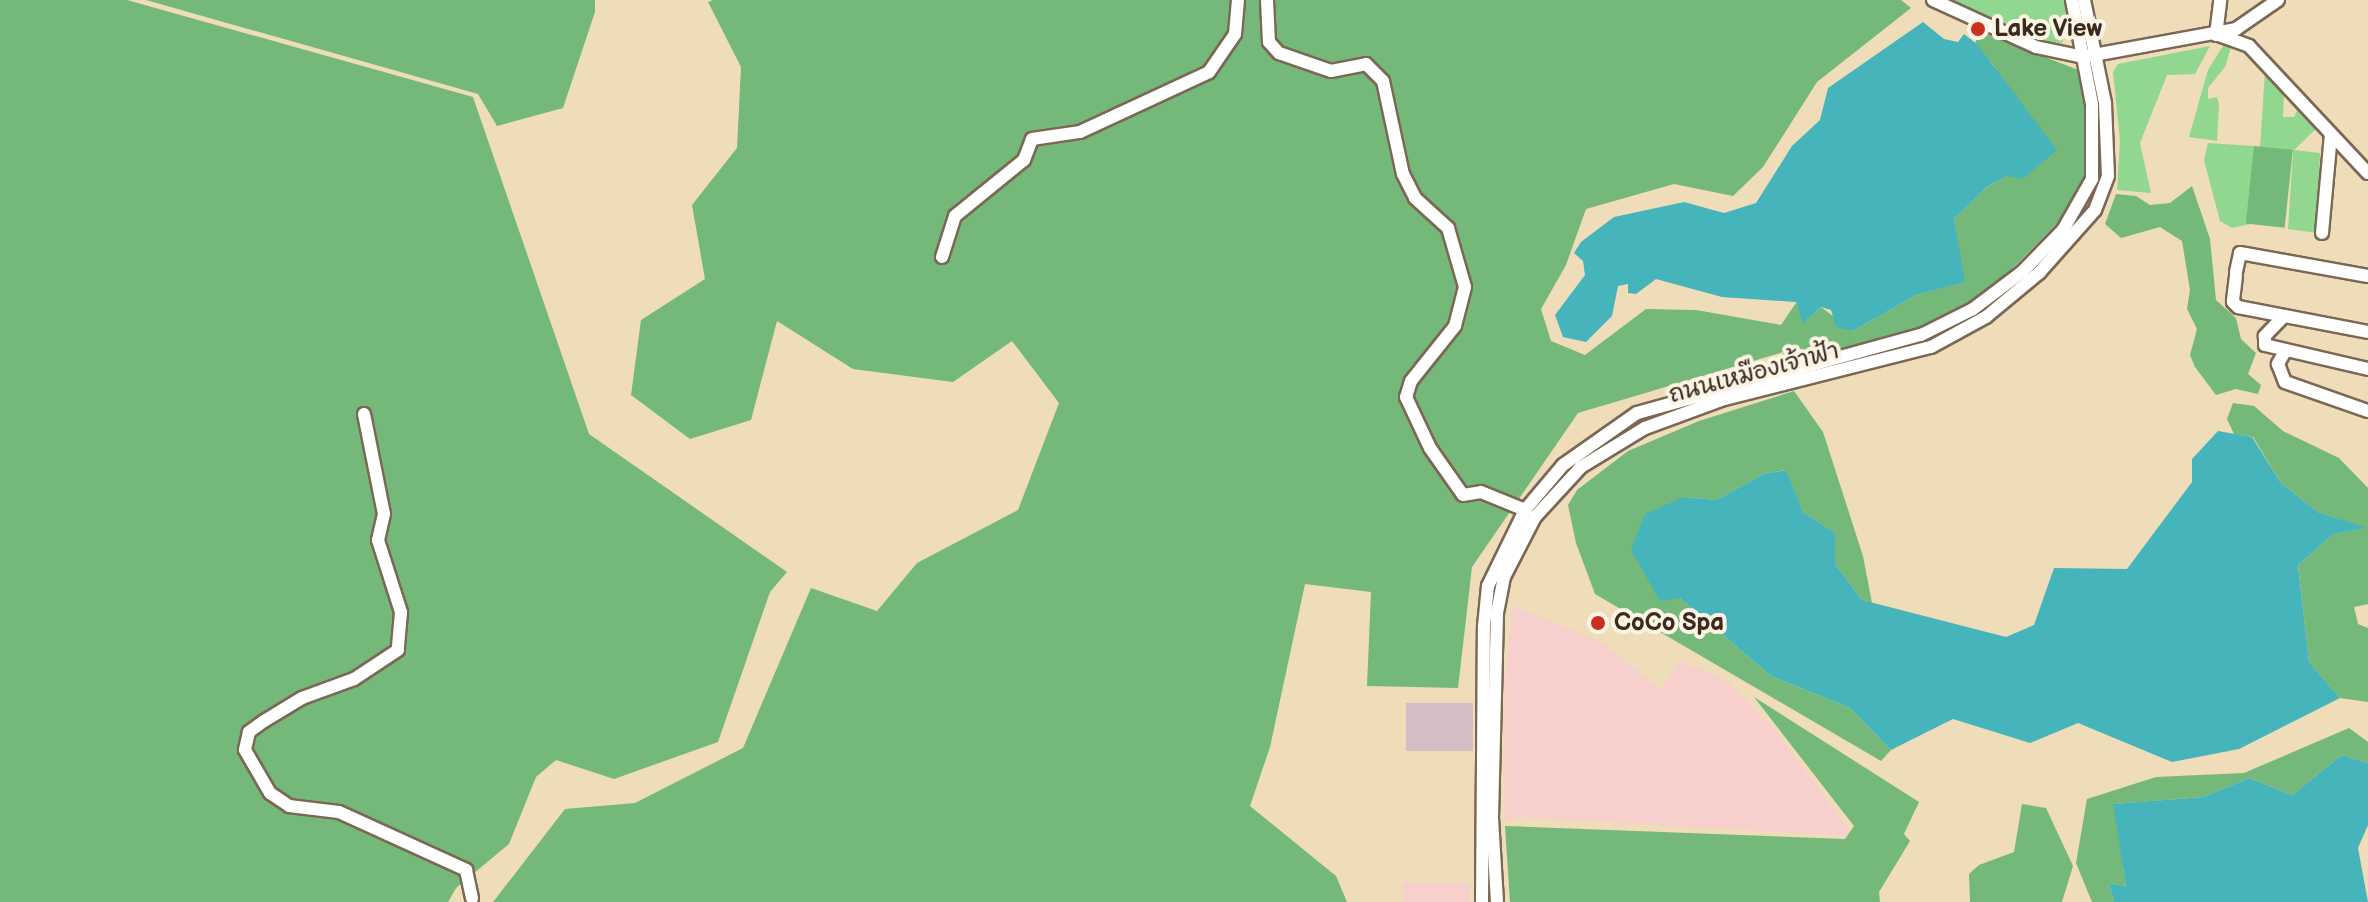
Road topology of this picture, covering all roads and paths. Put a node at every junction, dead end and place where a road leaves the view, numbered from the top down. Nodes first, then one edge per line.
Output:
1 (1238, 0) edge
2 (1267, 0) edge
3 (1933, 0) edge
4 (2072, 0) edge
5 (2084, 0) edge
6 (2220, 0) edge
7 (2278, 0) edge
8 (2216, 35) junction
9 (2090, 56) junction
10 (2099, 103) junction
11 (2331, 135) junction
12 (2368, 173) edge
13 (2322, 233) dead end
14 (942, 257) dead end
15 (2368, 276) edge
16 (2284, 316) junction
17 (2368, 332) edge
18 (2284, 353) junction
19 (2368, 369) edge
20 (2368, 411) edge
21 (1637, 413) junction
22 (364, 414) dead end
23 (1645, 428) junction
24 (1525, 510) junction
25 (1490, 621) junction
26 (1490, 640) junction
27 (472, 898) dead end
28 (1482, 902) edge
29 (1497, 902) edge

1 - 14 street
2 - 24 street
3 - 9 street
4 - 9 street, ถนนเหมืองเจ้าฟ้า
5 - 9 street, ถนนเหมืองเจ้าฟ้า
6 - 8 street
7 - 8 street
8 - 9 street
8 - 11 street
9 - 10 street, ถนนเหมืองเจ้าฟ้า
10 - 21 street, ถนนเหมืองเจ้าฟ้า
10 - 23 street, ถนนเหมืองเจ้าฟ้า
11 - 12 street
11 - 13 street
15 - 16 street
16 - 17 street
16 - 18 street
18 - 19 street
18 - 20 street
21 - 23 street
21 - 24 street, ถนนเหมืองเจ้าฟ้า
22 - 27 street
23 - 25 street, ถนนเหมืองเจ้าฟ้า
24 - 25 street, ถนนเหมืองเจ้าฟ้า
25 - 26 street, ถนนเหมืองเจ้าฟ้า
26 - 28 street, ถนนเหมืองเจ้าฟ้า
26 - 29 street, ถนนเหมืองเจ้าฟ้า

